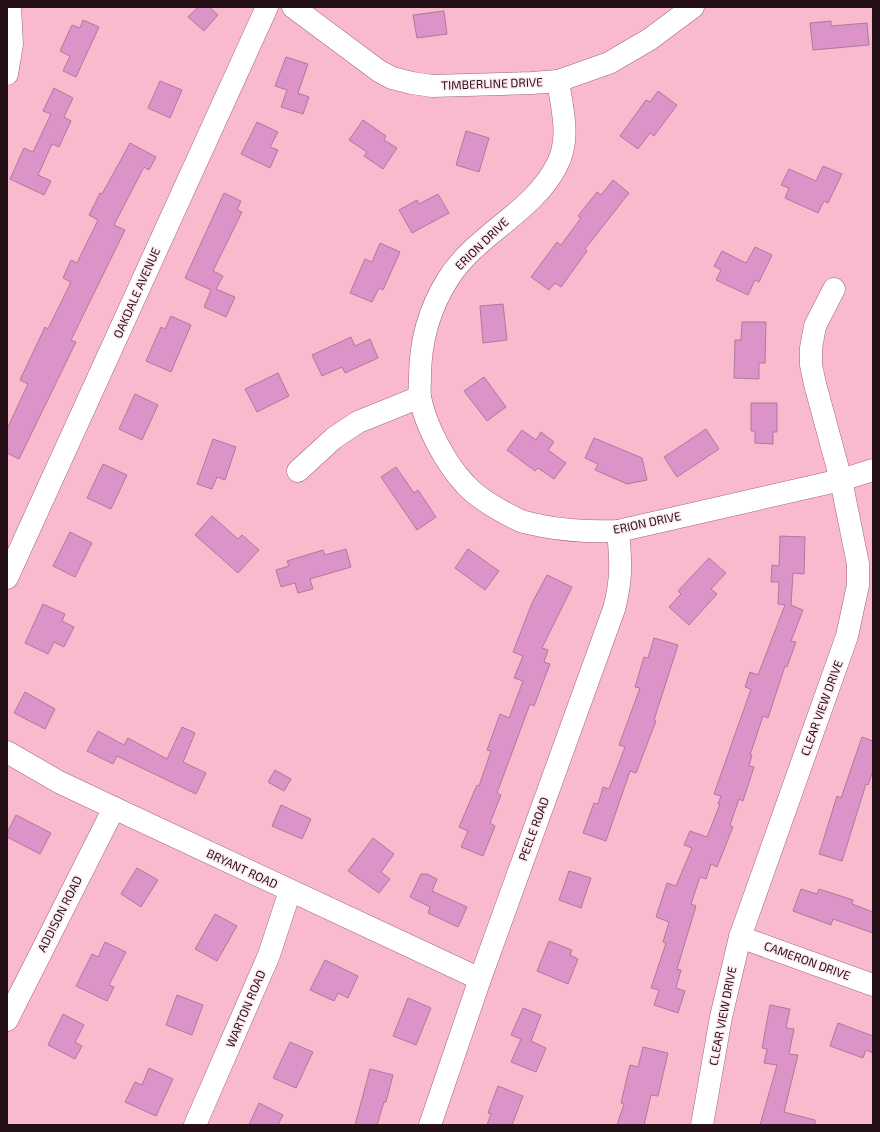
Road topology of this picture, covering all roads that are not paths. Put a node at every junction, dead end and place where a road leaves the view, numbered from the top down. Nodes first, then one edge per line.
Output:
1 (10, 7) edge
2 (267, 7) edge
3 (293, 7) edge
4 (694, 7) edge
5 (7, 74) edge
6 (558, 81) junction
7 (834, 289) dead end
8 (420, 397) junction
9 (873, 470) edge
10 (298, 471) dead end
11 (841, 480) junction
12 (618, 531) junction
13 (7, 578) edge
14 (7, 752) edge
15 (114, 808) junction
16 (290, 891) junction
17 (740, 937) junction
18 (480, 979) junction
19 (873, 985) edge
20 (7, 1020) edge
21 (195, 1125) edge
22 (430, 1125) edge
23 (702, 1125) edge

1 - 5 street
2 - 13 street, OAKDALE AVENUE
3 - 6 street, TIMBERLINE DRIVE
4 - 6 street, TIMBERLINE DRIVE
6 - 8 street, ERION DRIVE
7 - 11 street, CLEAR VIEW DRIVE
8 - 10 street
8 - 12 street, ERION DRIVE
9 - 11 street, ERION DRIVE
11 - 12 street, ERION DRIVE
11 - 17 street, CLEAR VIEW DRIVE
12 - 18 street, PEELE ROAD
14 - 15 street, BRYANT ROAD
15 - 16 street, BRYANT ROAD
15 - 20 street, ADDISON ROAD
16 - 18 street, BRYANT ROAD
16 - 21 street, WARTON ROAD
17 - 19 street, CAMERON DRIVE
17 - 23 street, CLEAR VIEW DRIVE
18 - 22 street, PEELE ROAD

